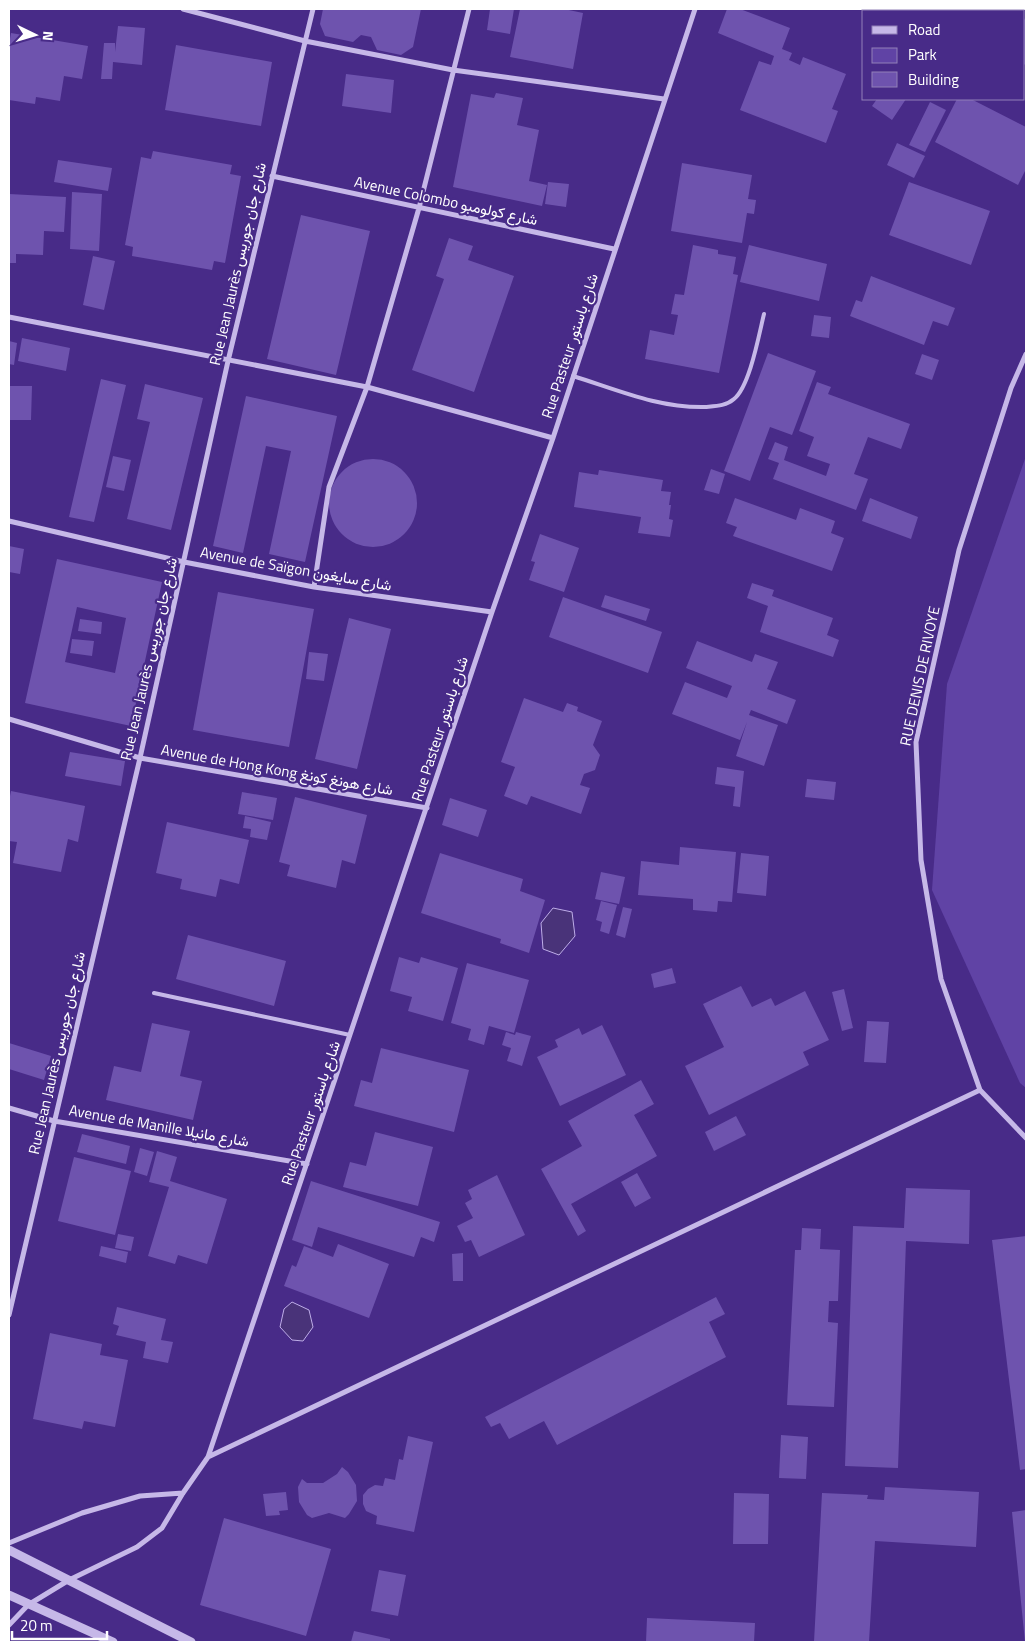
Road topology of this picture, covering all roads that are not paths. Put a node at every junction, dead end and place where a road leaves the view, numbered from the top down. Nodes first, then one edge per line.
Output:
1 (183, 9) edge
2 (313, 9) edge
3 (469, 9) edge
4 (695, 9) edge
5 (305, 41) junction
6 (453, 70) junction
7 (664, 99) junction
8 (272, 176) junction
9 (419, 208) junction
10 (614, 249) junction
11 (764, 314) dead end
12 (9, 318) edge
13 (1026, 354) edge
14 (228, 360) junction
15 (573, 376) junction
16 (367, 387) junction
17 (553, 438) junction
18 (9, 521) edge
19 (184, 562) junction
20 (314, 587) junction
21 (492, 612) junction
22 (9, 719) edge
23 (140, 758) junction
24 (427, 808) junction
25 (154, 993) dead end
26 (350, 1035) junction
27 (980, 1090) junction
28 (9, 1108) edge
29 (54, 1121) junction
30 (1026, 1138) edge
31 (307, 1164) junction
32 (9, 1315) edge
33 (208, 1457) junction
34 (183, 1493) junction
35 (9, 1543) edge
36 (9, 1550) edge
37 (69, 1580) junction
38 (9, 1595) edge
39 (28, 1605) junction
40 (9, 1625) edge
41 (113, 1642) edge
42 (191, 1642) edge

1 - 5 street
2 - 5 street, Rue Jean Jaurès شارع جان جوريس
3 - 6 street
4 - 7 street, Rue Pasteur شارع باستور
5 - 6 street
5 - 8 street, Rue Jean Jaurès شارع جان جوريس
6 - 7 street
6 - 9 street
7 - 10 street, Rue Pasteur شارع باستور
8 - 9 street, Avenue Colombo شارع كولومبو
8 - 14 street, Rue Jean Jaurès شارع جان جوريس
9 - 10 street, Avenue Colombo شارع كولومبو
9 - 16 street
10 - 15 street, Rue Pasteur شارع باستور
11 - 15 lane
12 - 14 street
13 - 27 street, RUE DENIS DE RIVOYE
14 - 16 street
14 - 19 street, Rue Jean Jaurès شارع جان جوريس
15 - 17 street, Rue Pasteur شارع باستور
16 - 17 street
16 - 20 street
17 - 21 street, Rue Pasteur شارع باستور
18 - 19 street, Avenue de Saïgon شارع سايغون
19 - 20 street, Avenue de Saïgon شارع سايغون
19 - 23 street, Rue Jean Jaurès شارع جان جوريس
20 - 21 street, Avenue de Saïgon شارع سايغون
21 - 24 street, Rue Pasteur شارع باستور
22 - 23 street, Avenue de Hong Kong شارع هونغ كونغ
23 - 24 street, Avenue de Hong Kong شارع هونغ كونغ
23 - 29 street, Rue Jean Jaurès شارع جان جوريس
24 - 26 street, Rue Pasteur شارع باستور
25 - 26 lane
26 - 31 street, Rue Pasteur شارع باستور
27 - 30 street, RUE DENIS DE RIVOYE
27 - 33 street
28 - 29 street, Avenue de Manille شارع مانيلا
29 - 31 street, Avenue de Manille شارع مانيلا
29 - 32 street, Rue Jean Jaurès شارع جان جوريس
31 - 33 street, Rue Pasteur شارع باستور
33 - 34 street
34 - 35 street
34 - 37 street
36 - 37 street
37 - 39 street
37 - 42 street
38 - 39 street
39 - 40 street
39 - 41 street

